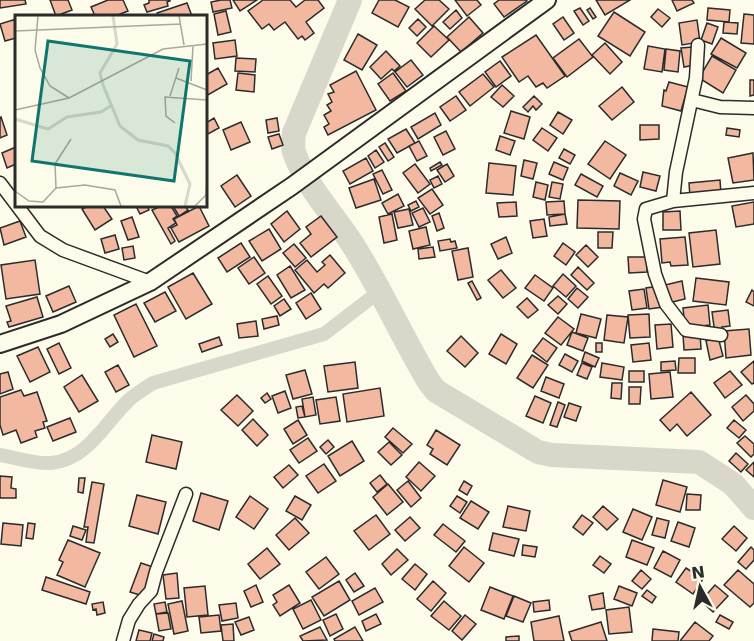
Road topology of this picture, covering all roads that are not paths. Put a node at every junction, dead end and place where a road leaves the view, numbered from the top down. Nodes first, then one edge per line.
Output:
1 (546, 0) edge
2 (698, 45) dead end
3 (692, 100) junction
4 (754, 108) edge
5 (0, 183) edge
6 (754, 193) edge
7 (673, 201) junction
8 (15, 203) edge
9 (18, 207) edge
10 (150, 282) junction
11 (722, 335) dead end
12 (0, 344) edge
13 (186, 494) dead end
14 (123, 641) edge

1 - 10 main road
2 - 3 street
3 - 4 street
3 - 7 street
5 - 8 street
6 - 7 street
7 - 11 street
9 - 10 street
10 - 12 main road
13 - 14 street

